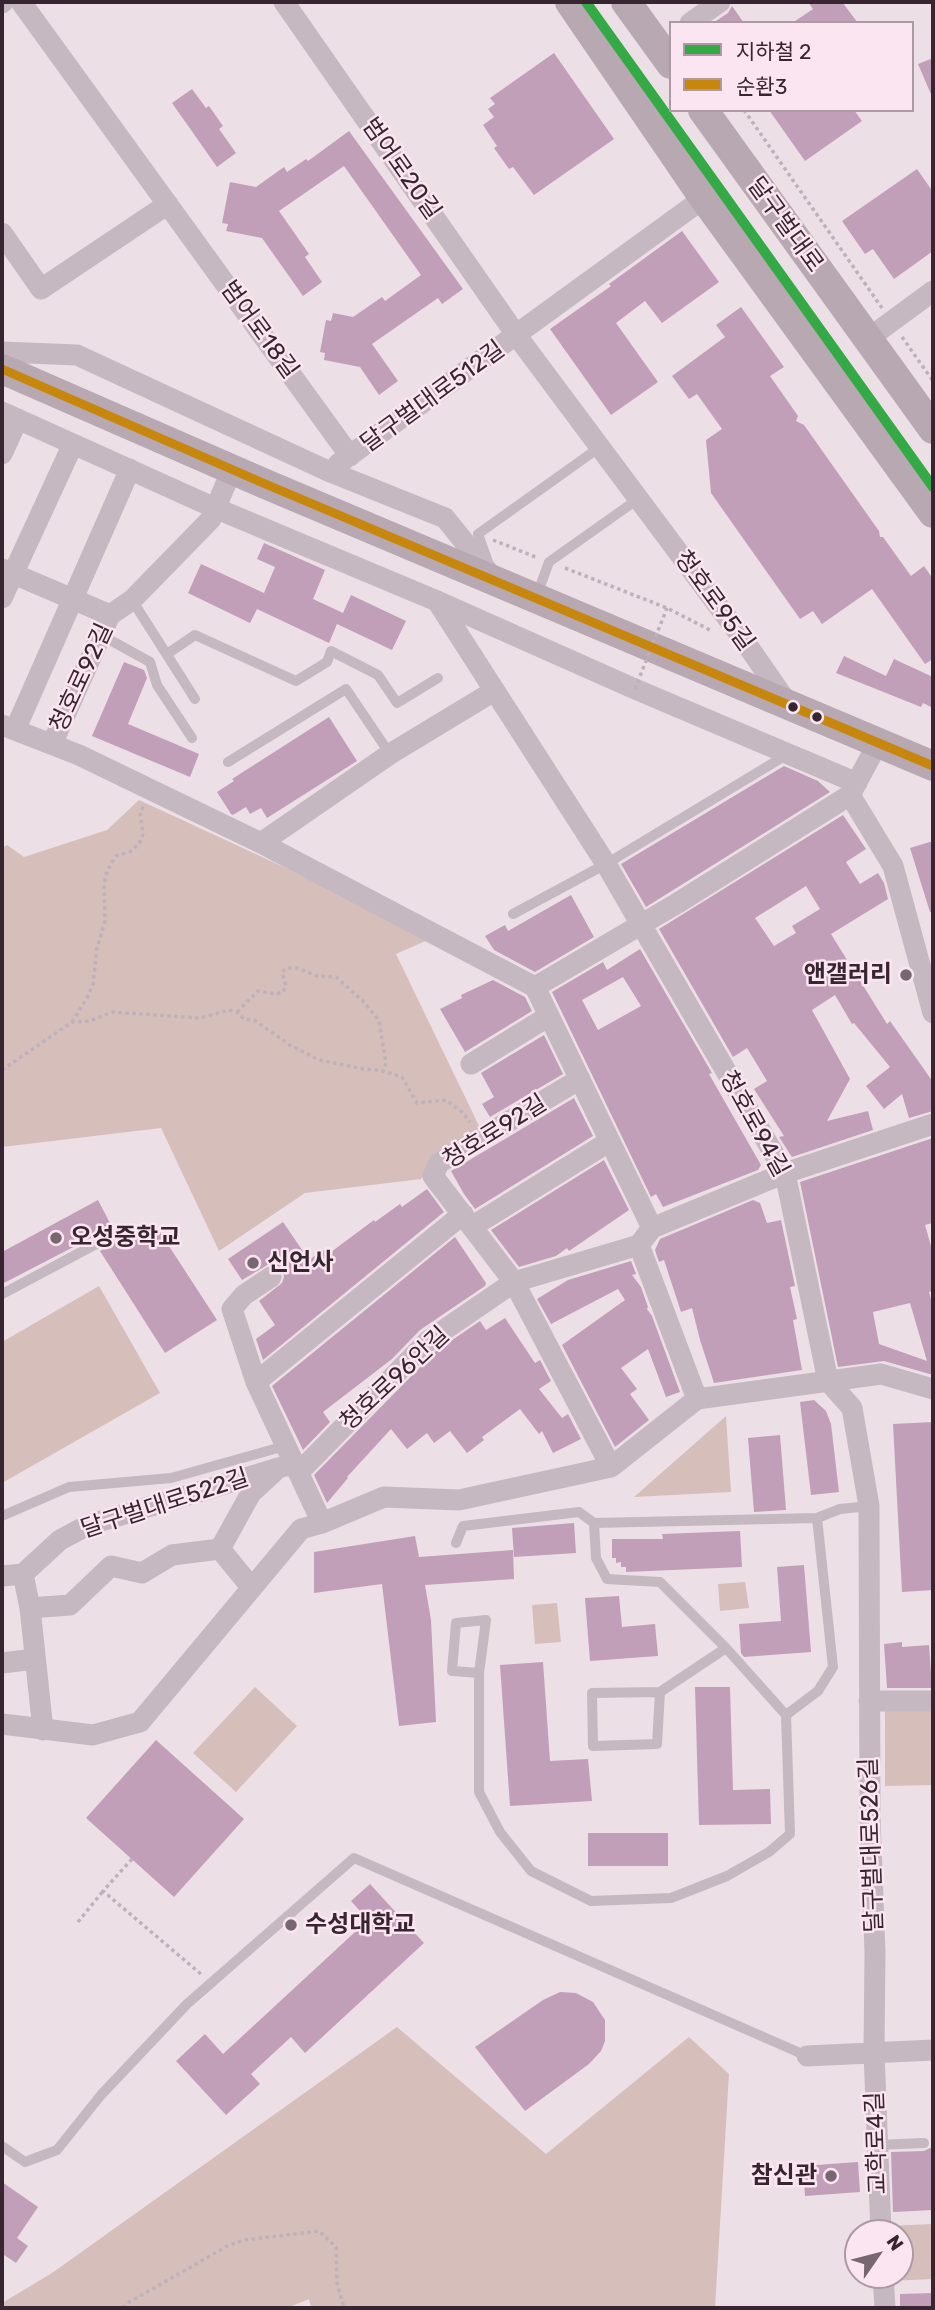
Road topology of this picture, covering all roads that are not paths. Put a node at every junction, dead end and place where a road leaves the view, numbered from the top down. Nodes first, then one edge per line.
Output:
1 (285, 2) edge
2 (570, 2) edge
3 (626, 2) edge
4 (720, 2) edge
5 (31, 5) edge
6 (693, 21) edge
7 (666, 48) edge
8 (704, 112) edge
9 (704, 198) junction
10 (167, 204) junction
11 (3, 238) edge
12 (933, 291) edge
13 (880, 329) junction
14 (517, 336) junction
15 (2, 352) edge
16 (2, 369) edge
17 (10, 415) edge
18 (933, 429) edge
19 (73, 444) junction
20 (600, 447) junction
21 (2, 454) edge
22 (350, 456) junction
23 (130, 469) junction
24 (232, 469) junction
25 (328, 471) junction
26 (638, 499) junction
27 (215, 508) junction
28 (933, 513) edge
29 (7, 572) edge
30 (495, 581) junction
31 (2, 598) edge
32 (536, 598) junction
33 (71, 600) junction
34 (132, 600) junction
35 (437, 601) junction
36 (110, 615) junction
37 (101, 635) junction
38 (167, 654) junction
39 (438, 678) dead end
40 (494, 691) junction
41 (195, 699) dead end
42 (788, 704) junction
43 (8, 727) edge
44 (192, 738) dead end
45 (878, 743) junction
46 (52, 744) junction
47 (390, 754) junction
48 (788, 754) junction
49 (228, 762) dead end
50 (933, 766) edge
51 (853, 789) junction
52 (261, 843) junction
53 (606, 864) junction
54 (513, 914) dead end
55 (640, 926) junction
56 (535, 987) junction
57 (933, 1013) edge
58 (549, 1016) junction
59 (471, 1063) dead end
60 (580, 1079) junction
61 (933, 1124) edge
62 (610, 1141) junction
63 (785, 1173) junction
64 (468, 1220) junction
65 (115, 1234) dead end
66 (645, 1236) junction
67 (271, 1277) dead end
68 (514, 1282) junction
69 (2, 1294) edge
70 (828, 1381) junction
71 (256, 1382) junction
72 (933, 1389) edge
73 (697, 1399) junction
74 (285, 1446) junction
75 (287, 1467) junction
76 (611, 1467) junction
77 (870, 1506) junction
78 (2, 1516) edge
79 (817, 1518) junction
80 (322, 1523) junction
81 (594, 1523) junction
82 (456, 1543) dead end
83 (220, 1549) junction
84 (12, 1575) edge
85 (251, 1587) junction
86 (30, 1608) junction
87 (726, 1648) junction
88 (35, 1659) junction
89 (2, 1663) edge
90 (479, 1672) junction
91 (660, 1692) junction
92 (869, 1701) junction
93 (933, 1701) edge
94 (786, 1715) junction
95 (2, 1724) edge
96 (43, 1730) junction
97 (933, 2050) edge
98 (874, 2052) junction
99 (807, 2056) joint
100 (924, 2143) dead end
101 (877, 2145) junction
102 (2, 2146) edge
103 (880, 2219) edge
104 (884, 2289) edge
105 (885, 2308) edge

1 - 14 street, 범어로20길
2 - 9 main road, 달구벌대로
3 - 7 main road
4 - 6 street
5 - 10 street, 범어로18길
8 - 13 main road, 달구벌대로
9 - 14 street, 달구벌대로512길
9 - 28 main road, 달구벌대로
10 - 11 street
10 - 22 street, 범어로18길
12 - 13 street
13 - 18 main road, 달구벌대로
14 - 20 street, 청호로95길
14 - 22 street, 달구벌대로512길
15 - 25 street
16 - 24 main road
17 - 19 street
17 - 21 street
19 - 23 street
19 - 29 street
20 - 26 street, 청호로95길
20 - 30 lane
22 - 25 street, 달구벌대로512길
23 - 27 street
23 - 33 street
24 - 27 street, 청호로92길
24 - 30 main road
25 - 30 street, 달구벌대로512길
26 - 32 lane
26 - 42 street, 청호로95길
27 - 34 street, 청호로92길
27 - 35 street
29 - 31 street
29 - 33 street
30 - 32 main road
32 - 42 main road
33 - 36 street
33 - 43 street
34 - 36 street, 청호로92길
34 - 38 lane
35 - 40 street, 청호로94길
35 - 48 street
36 - 37 street, 청호로92길
37 - 44 lane
37 - 46 street, 청호로92길
38 - 39 lane
38 - 41 lane
40 - 47 street
40 - 53 street, 청호로94길
42 - 45 main road
43 - 46 street
45 - 50 main road
45 - 51 street
46 - 52 street, 청호로92길
47 - 49 lane
47 - 52 street
48 - 51 street
48 - 53 lane
51 - 55 street
51 - 57 street
52 - 56 street, 청호로92길
53 - 54 lane
53 - 55 street, 청호로94길
55 - 56 street
55 - 63 street, 청호로94길
56 - 58 street
58 - 59 street
58 - 60 street
60 - 62 street
60 - 64 street, 청호로92길
61 - 63 street, 청호로96안길
62 - 64 street
62 - 66 street
63 - 66 street, 청호로96안길
63 - 70 street, 청호로94길
64 - 68 street, 청호로92길
64 - 71 street
65 - 69 lane
66 - 68 street, 청호로96안길
66 - 73 street
67 - 71 street
68 - 75 street, 청호로96안길
68 - 76 street
70 - 72 street
70 - 73 street
70 - 77 street, 달구벌대로526길
71 - 74 street
73 - 76 street
74 - 75 street
74 - 78 lane
75 - 80 street
75 - 83 street, 달구벌대로522길
75 - 84 street, 달구벌대로522길
76 - 80 street
77 - 79 lane
77 - 92 street, 달구벌대로526길
79 - 81 lane
79 - 94 lane
80 - 85 street
81 - 82 lane
81 - 87 lane
83 - 85 street
83 - 86 street, 달구벌대로522길
84 - 86 street, 달구벌대로522길
85 - 96 street
86 - 88 street, 달구벌대로522길
87 - 91 lane
87 - 94 lane
88 - 89 street
88 - 96 street, 달구벌대로522길
90 - 90 lane
90 - 94 lane
91 - 91 lane
92 - 93 street
92 - 98 street, 달구벌대로526길
95 - 96 street
97 - 98 street
98 - 99 street
98 - 101 street, 교학로4길
99 - 102 lane
100 - 101 lane
101 - 103 street, 교학로4길
104 - 105 street

